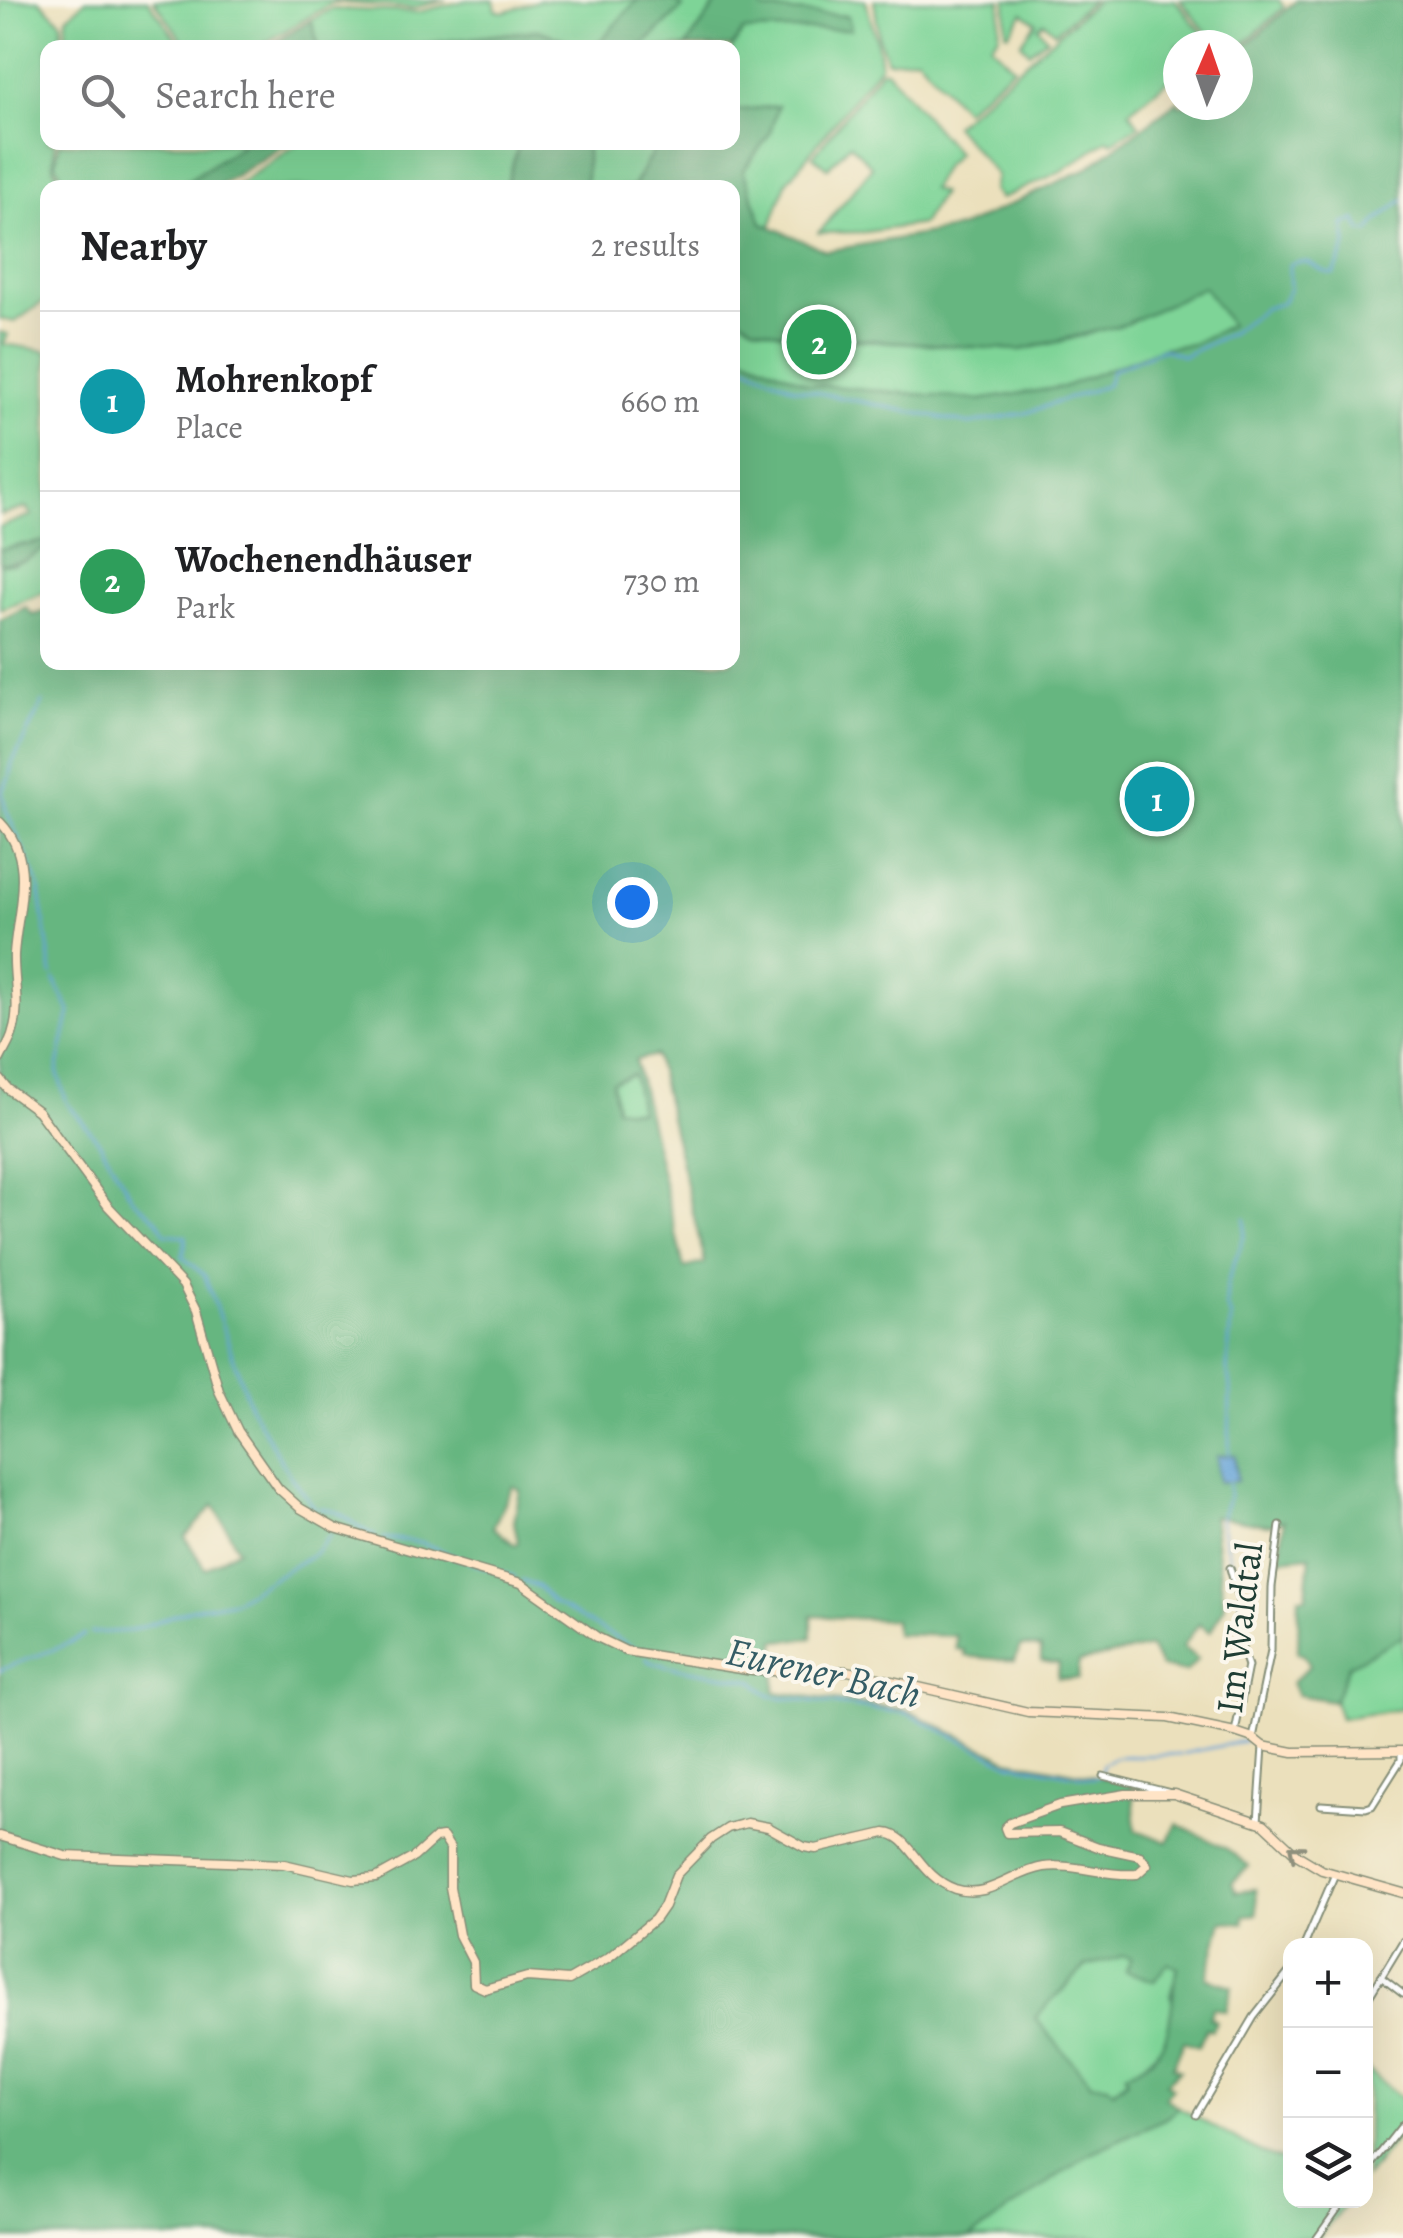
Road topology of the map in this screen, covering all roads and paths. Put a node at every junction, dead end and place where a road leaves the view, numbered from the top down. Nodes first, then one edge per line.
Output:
1 (0, 822) edge
2 (0, 1059) edge
3 (0, 1078) edge
4 (1280, 1525) dead end
5 (1230, 1568) dead end
6 (1235, 1732) junction
7 (1253, 1738) junction
8 (1264, 1746) junction
9 (1402, 1752) edge
10 (1102, 1776) dead end
11 (1174, 1794) junction
12 (1322, 1805) dead end
13 (1258, 1822) junction
14 (0, 1836) edge
15 (1335, 1874) junction
16 (1403, 1892) edge
17 (1307, 1938) edge
18 (1403, 1941) edge
19 (1381, 1978) junction
20 (1283, 1981) edge
21 (1373, 1991) edge
22 (1403, 1994) edge
23 (1196, 2115) dead end
24 (1403, 2124) edge
25 (1373, 2161) edge
26 (1338, 2208) edge
27 (1316, 2238) edge

1 - 2 street
3 - 6 street
4 - 7 street, Im Waldtal
5 - 6 street
6 - 7 street
7 - 8 street
8 - 9 street
8 - 13 street
9 - 12 street
10 - 11 street
11 - 13 street
11 - 14 street
15 -> 13 street
15 - 16 street
15 - 17 street
18 - 19 street
19 - 21 street
19 - 22 street
20 - 23 street
24 - 25 street
26 - 27 street

